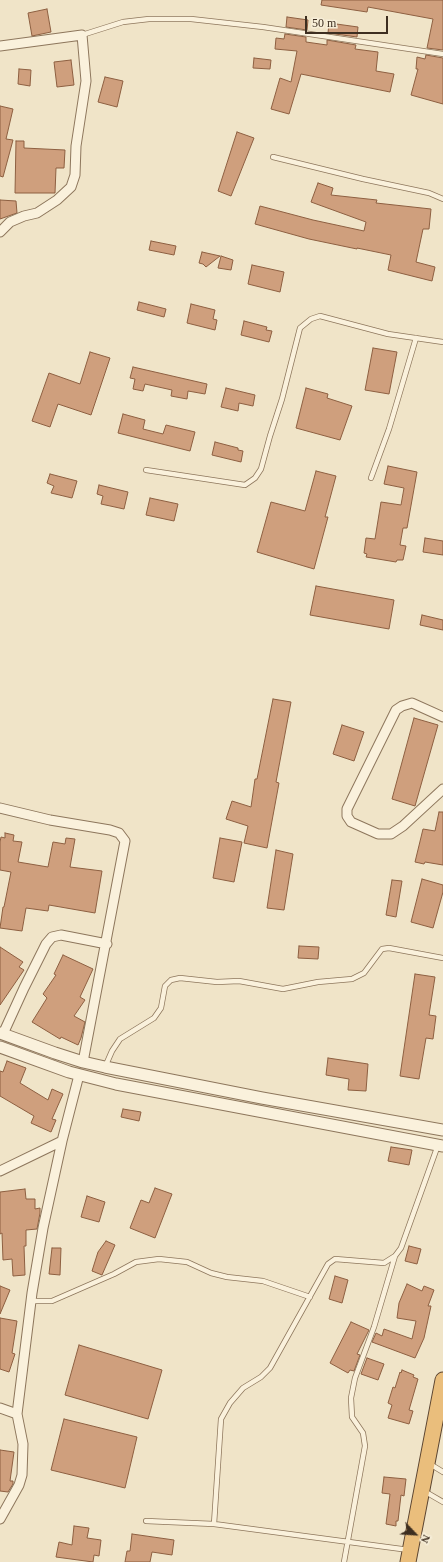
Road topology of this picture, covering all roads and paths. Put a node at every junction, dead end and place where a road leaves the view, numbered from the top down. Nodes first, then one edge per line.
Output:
1 (82, 35) junction
2 (0, 46) edge
3 (443, 54) edge
4 (273, 157) dead end
5 (443, 199) edge
6 (0, 232) edge
7 (416, 338) junction
8 (443, 342) edge
9 (146, 470) dead end
10 (370, 478) dead end
11 (443, 717) edge
12 (443, 789) edge
13 (0, 808) edge
14 (107, 944) junction
15 (443, 958) edge
16 (2, 1033) edge
17 (0, 1047) edge
18 (83, 1062) junction
19 (105, 1067) junction
20 (79, 1075) junction
21 (443, 1130) edge
22 (62, 1141) junction
23 (440, 1145) edge
24 (0, 1171) edge
25 (395, 1256) junction
26 (310, 1297) junction
27 (31, 1301) junction
28 (443, 1380) edge
29 (0, 1408) edge
30 (17, 1414) junction
31 (427, 1462) junction
32 (443, 1472) edge
33 (422, 1490) junction
34 (443, 1502) edge
35 (0, 1519) edge
36 (146, 1521) dead end
37 (214, 1524) junction
38 (346, 1542) junction
39 (409, 1556) edge
40 (344, 1562) edge

1 - 2 street
1 - 3 lane
1 - 6 street
4 - 5 lane
7 - 8 lane
7 - 9 lane
7 - 10 lane
11 - 12 street
13 - 14 street
14 - 16 street
14 - 18 street
15 - 19 lane
16 - 18 street
17 - 20 street
18 - 19 street
19 - 21 street
20 - 22 street
20 - 23 street
22 - 24 street
22 - 27 street
23 - 25 lane
25 - 26 lane
25 - 38 lane
26 - 27 lane
26 - 37 lane
27 - 30 street
28 - 31 highway
29 - 30 street
30 - 35 street
31 - 32 lane
31 - 33 highway
33 - 34 lane
33 - 39 highway
36 - 37 lane
37 - 38 lane
38 - 39 lane
38 - 40 lane

